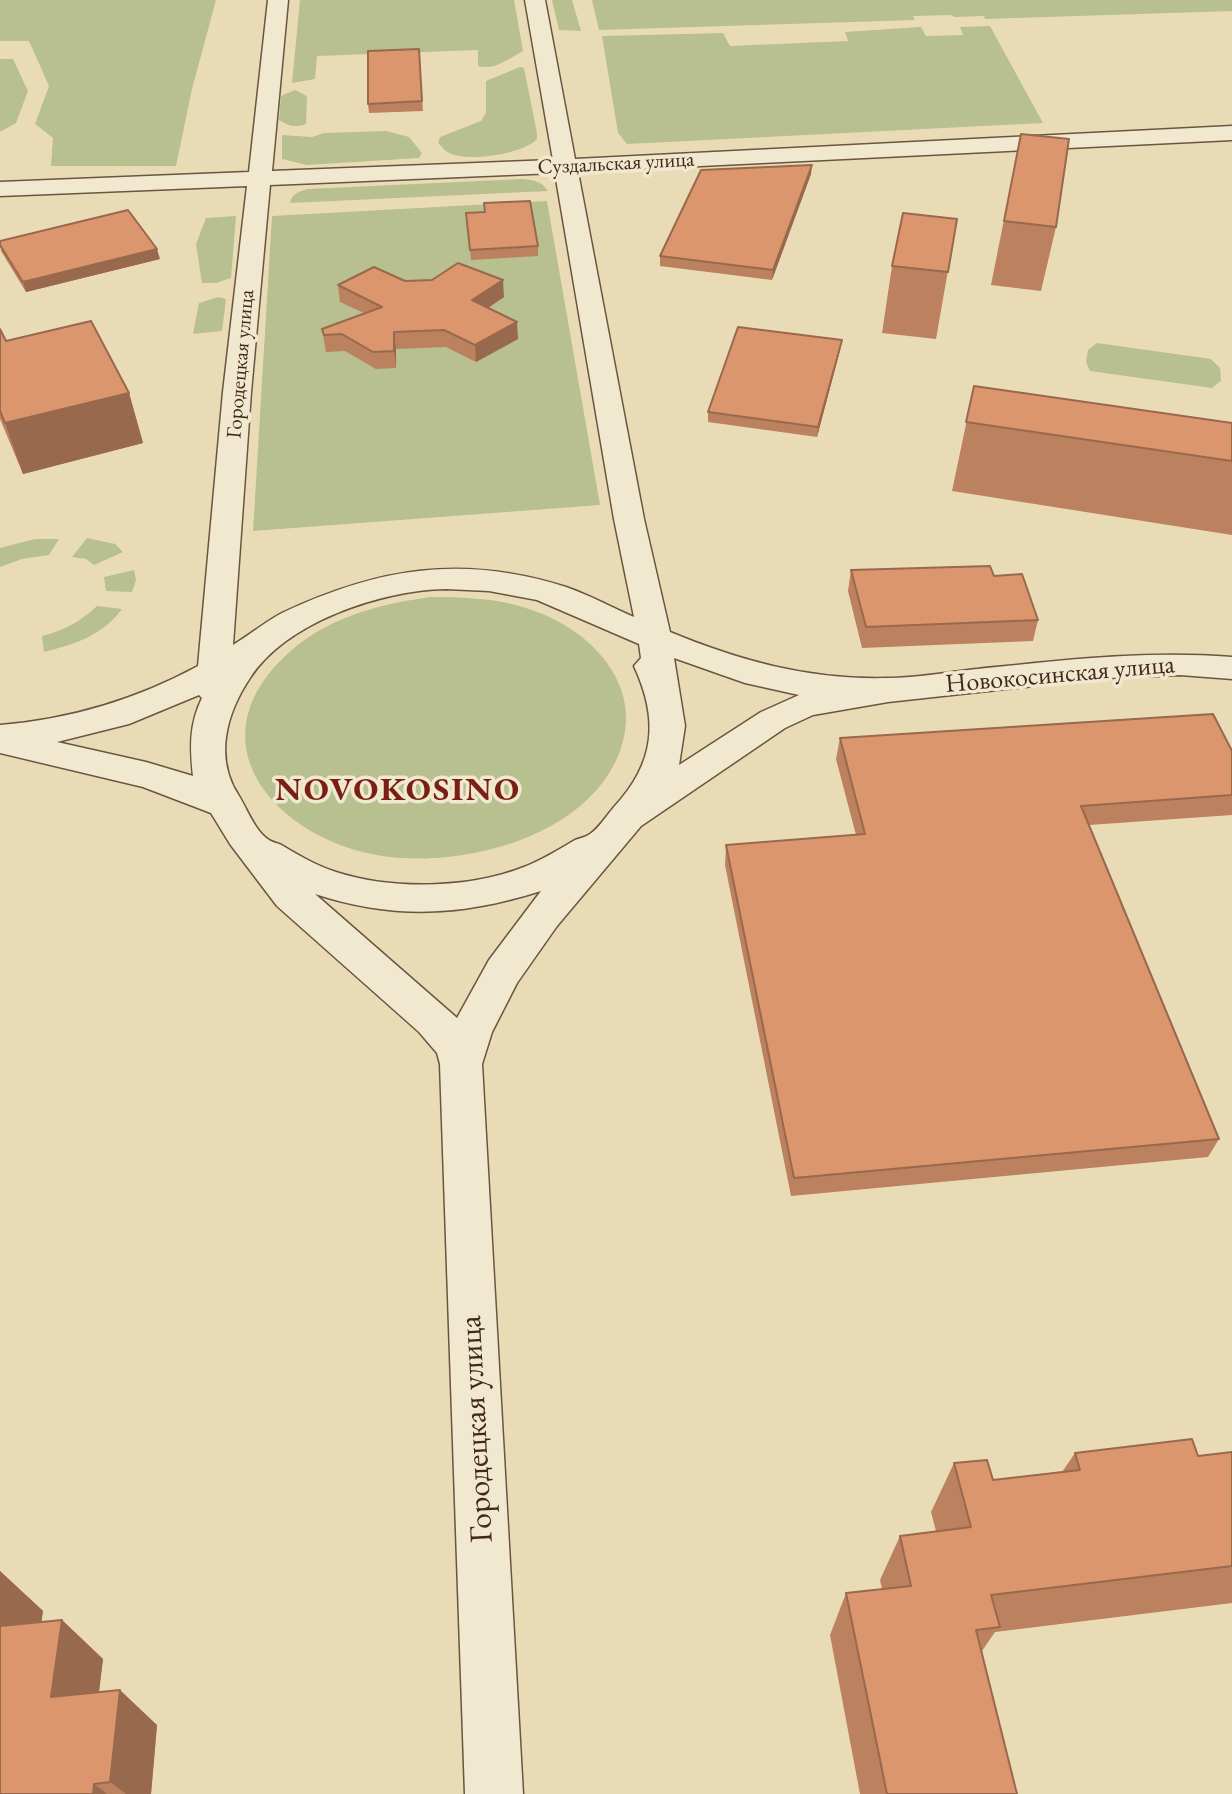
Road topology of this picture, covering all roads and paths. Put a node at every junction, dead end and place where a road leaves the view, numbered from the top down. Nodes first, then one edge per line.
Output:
1 (278, 0) edge
2 (535, 0) edge
3 (1232, 133) edge
4 (565, 166) junction
5 (258, 180) junction
6 (0, 189) edge
7 (583, 607) junction
8 (293, 621) junction
9 (655, 638) junction
10 (1232, 668) edge
11 (216, 669) junction
12 (662, 687) junction
13 (888, 690) junction
14 (208, 729) junction
15 (0, 737) edge
16 (0, 744) edge
17 (234, 819) junction
18 (622, 824) junction
19 (461, 1064) junction
20 (494, 1794) edge

1 - 5 street, Городецкая улица
2 - 4 street
3 - 4 street, Суздальская улица
4 - 5 street, Суздальская улица
4 - 9 street
5 - 6 street, Суздальская улица
5 - 11 street, Городецкая улица
7 - 8 street
7 - 9 street
7 - 12 street
8 - 11 street
8 - 14 street
9 - 12 street
9 - 13 street
10 - 13 street, Новокосинская улица
11 - 14 street, Городецкая улица
11 - 15 street
12 - 18 street
13 - 18 street
14 - 17 street
16 - 17 street
17 - 18 street
17 - 19 street
18 - 19 street
19 - 20 street, Городецкая улица

